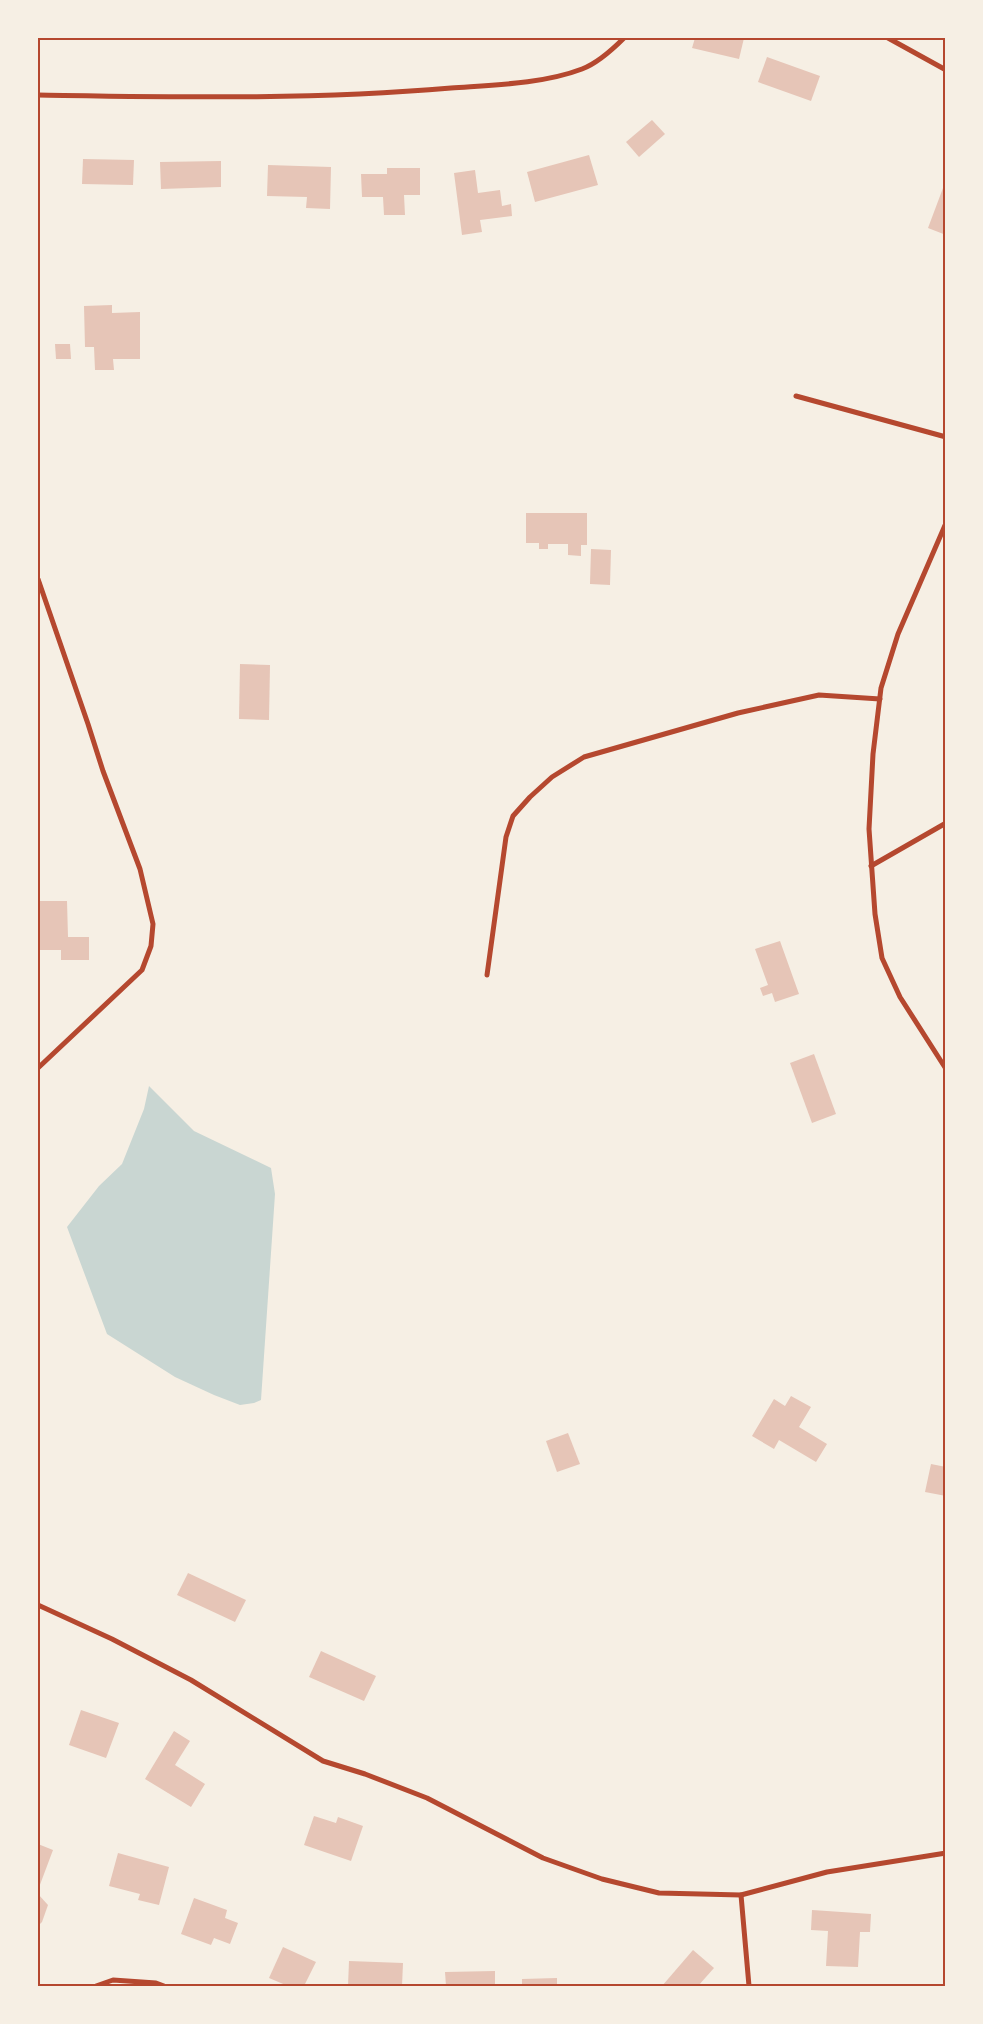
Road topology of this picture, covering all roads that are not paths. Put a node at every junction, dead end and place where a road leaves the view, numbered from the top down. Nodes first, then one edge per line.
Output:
1 (624, 38) edge
2 (888, 38) edge
3 (946, 70) edge
4 (38, 95) edge
5 (796, 396) dead end
6 (946, 437) edge
7 (946, 523) edge
8 (38, 579) edge
9 (880, 699) junction
10 (946, 823) edge
11 (871, 866) junction
12 (487, 976) dead end
13 (38, 1068) edge
14 (946, 1069) edge
15 (38, 1605) edge
16 (946, 1853) edge
17 (741, 1895) junction
18 (96, 1986) edge
19 (164, 1986) edge
20 (749, 1986) edge

1 - 4 street
2 - 3 street
5 - 6 street
7 - 9 street
8 - 13 street
9 - 11 street
9 - 12 street
10 - 11 street
11 - 14 street
15 - 17 street
16 - 17 street
17 - 20 street
18 - 19 street

